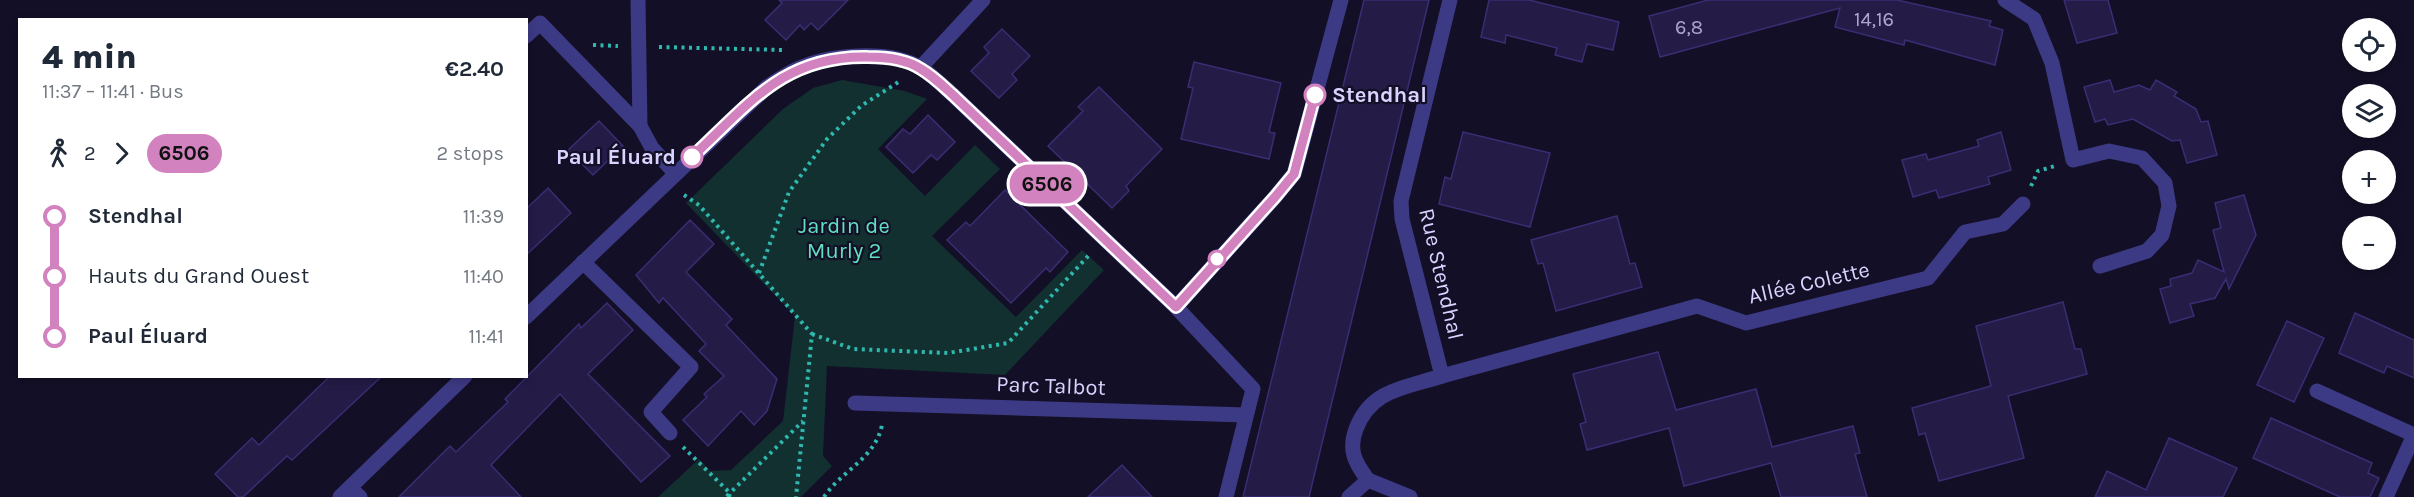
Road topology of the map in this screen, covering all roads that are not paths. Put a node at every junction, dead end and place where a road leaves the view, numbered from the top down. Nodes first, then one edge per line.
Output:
1 (638, 0) edge
2 (983, 0) edge
3 (1341, 0) edge
4 (1450, 0) edge
5 (2006, 0) edge
6 (528, 34) edge
7 (920, 68) junction
8 (640, 126) junction
9 (670, 178) junction
10 (2023, 204) road end
11 (583, 262) junction
12 (2100, 266) dead end
13 (1176, 307) junction
14 (528, 315) edge
15 (1442, 376) junction
16 (463, 378) edge
17 (2317, 391) dead end
18 (855, 402) dead end
19 (1246, 415) junction
20 (670, 433) road end
21 (1368, 480) junction
22 (350, 494) edge
23 (1226, 497) edge
24 (1349, 497) edge
25 (1410, 497) edge
26 (2386, 497) edge

1 - 8 street
2 - 7 street
3 - 13 street
4 - 15 street, Rue Stendhal
5 - 12 street
6 - 8 street
7 - 9 street
7 - 13 street
8 - 9 street
9 - 11 street
10 - 15 street, Allée Colette
11 - 14 street
11 - 20 street
13 - 19 street
15 - 21 street, Rue Stendhal
16 - 22 street
17 - 26 street
18 - 19 street, Parc Talbot
19 - 23 street
21 - 24 street
21 - 25 street

